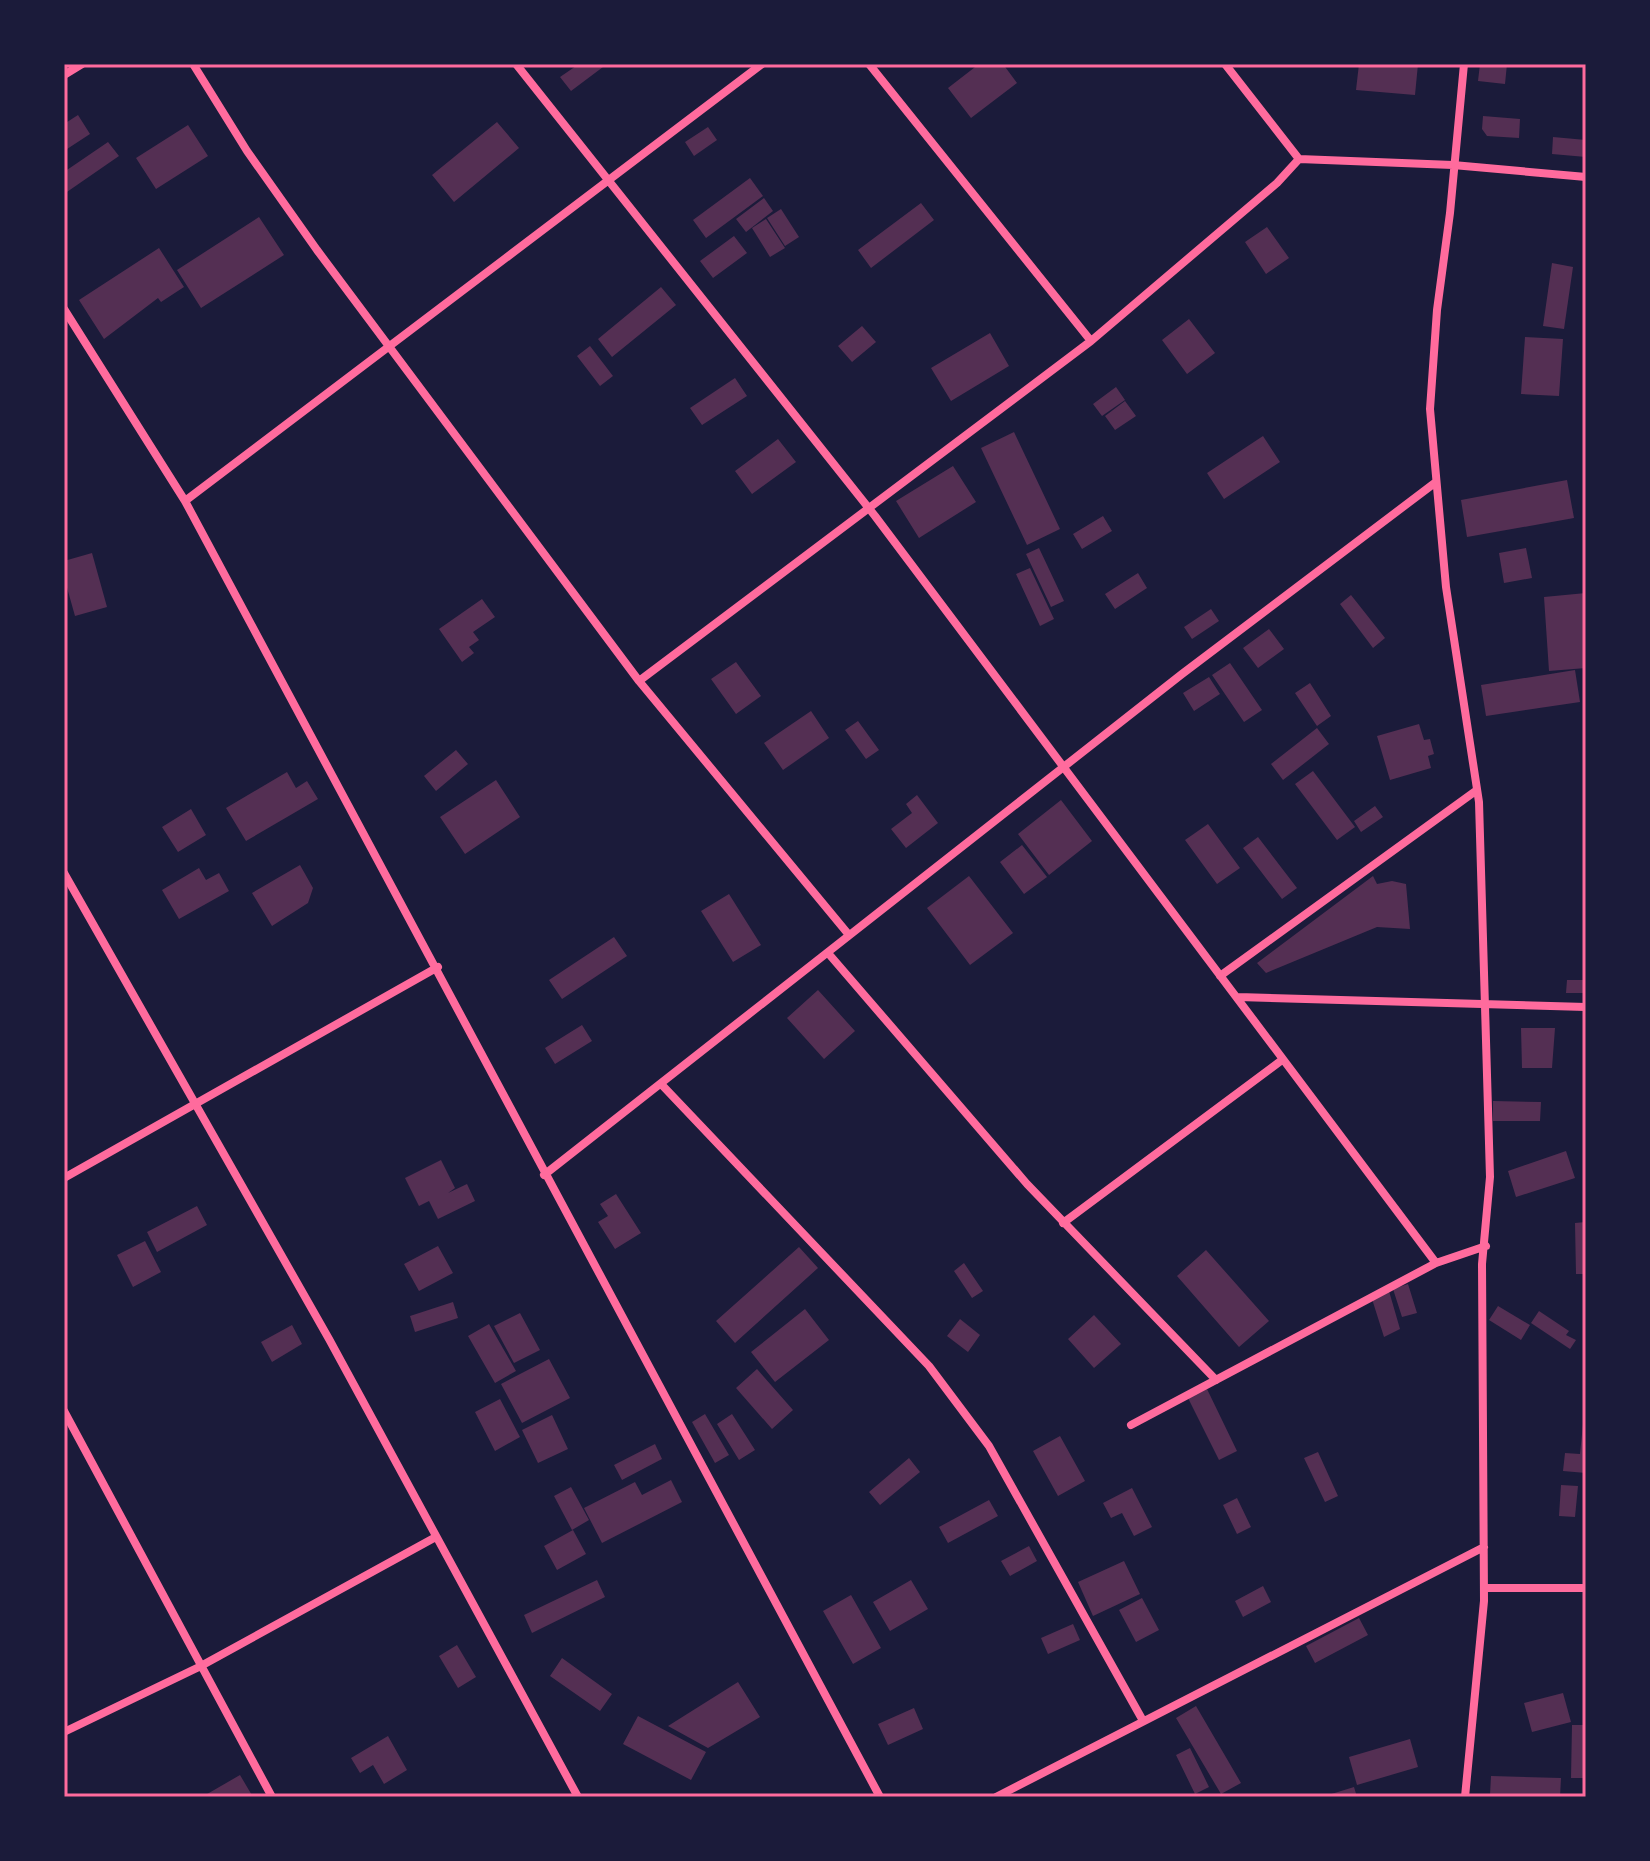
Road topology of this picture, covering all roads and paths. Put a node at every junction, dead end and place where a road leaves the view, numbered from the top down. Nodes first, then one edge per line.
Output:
1 (82, 64) edge
2 (193, 64) edge
3 (516, 64) edge
4 (762, 64) edge
5 (869, 64) edge
6 (1225, 64) edge
7 (1464, 64) edge
8 (64, 75) edge
9 (1299, 159) junction
10 (1453, 165) junction
11 (1586, 177) edge
12 (609, 180) junction
13 (64, 309) edge
14 (1091, 341) junction
15 (388, 347) junction
16 (1436, 482) junction
17 (185, 501) junction
18 (868, 508) junction
19 (639, 681) junction
20 (1063, 767) junction
21 (1477, 790) junction
22 (64, 873) edge
23 (849, 935) junction
24 (828, 953) junction
25 (438, 967) junction
26 (1220, 976) junction
27 (1238, 997) junction
28 (1484, 1004) junction
29 (1586, 1007) edge
30 (1282, 1060) junction
31 (662, 1085) junction
32 (193, 1105) junction
33 (544, 1175) junction
34 (64, 1178) edge
35 (1063, 1223) junction
36 (1486, 1246) junction
37 (1436, 1263) junction
38 (1216, 1380) junction
39 (64, 1411) edge
40 (1131, 1425) dead end
41 (434, 1538) junction
42 (1484, 1547) junction
43 (1484, 1588) junction
44 (1586, 1588) edge
45 (199, 1667) junction
46 (1142, 1719) junction
47 (64, 1732) edge
48 (272, 1797) edge
49 (578, 1797) edge
50 (880, 1797) edge
51 (996, 1797) edge
52 (1465, 1797) edge

1 - 8 street
2 - 15 street
3 - 12 street
4 - 12 street
5 - 14 street
6 - 9 street
7 - 10 street
9 - 10 street
9 - 14 street
10 - 11 street
10 - 16 street
12 - 15 street
12 - 18 street
13 - 17 street
14 - 18 street
15 - 17 street
15 - 19 street
16 - 20 street
16 - 21 street
17 - 25 street
18 - 19 street
18 - 20 street
19 - 23 street
20 - 23 street
20 - 26 street
21 - 26 street
21 - 28 street
22 - 32 street
23 - 24 street
24 - 31 street
24 - 35 street
25 - 32 street
25 - 33 street
26 - 27 street
27 - 28 street
27 - 30 street
28 - 29 street
28 - 36 street
30 - 35 street
30 - 37 street
31 - 33 street
31 - 46 street
32 - 34 street
32 - 41 street
33 - 50 street
35 - 38 street
36 - 37 street
36 - 42 street
37 - 38 street
38 - 40 street
39 - 45 street
41 - 45 street
41 - 49 street
42 - 43 street
42 - 46 street
43 - 44 street
43 - 52 street
45 - 47 street
45 - 48 street
46 - 51 street

